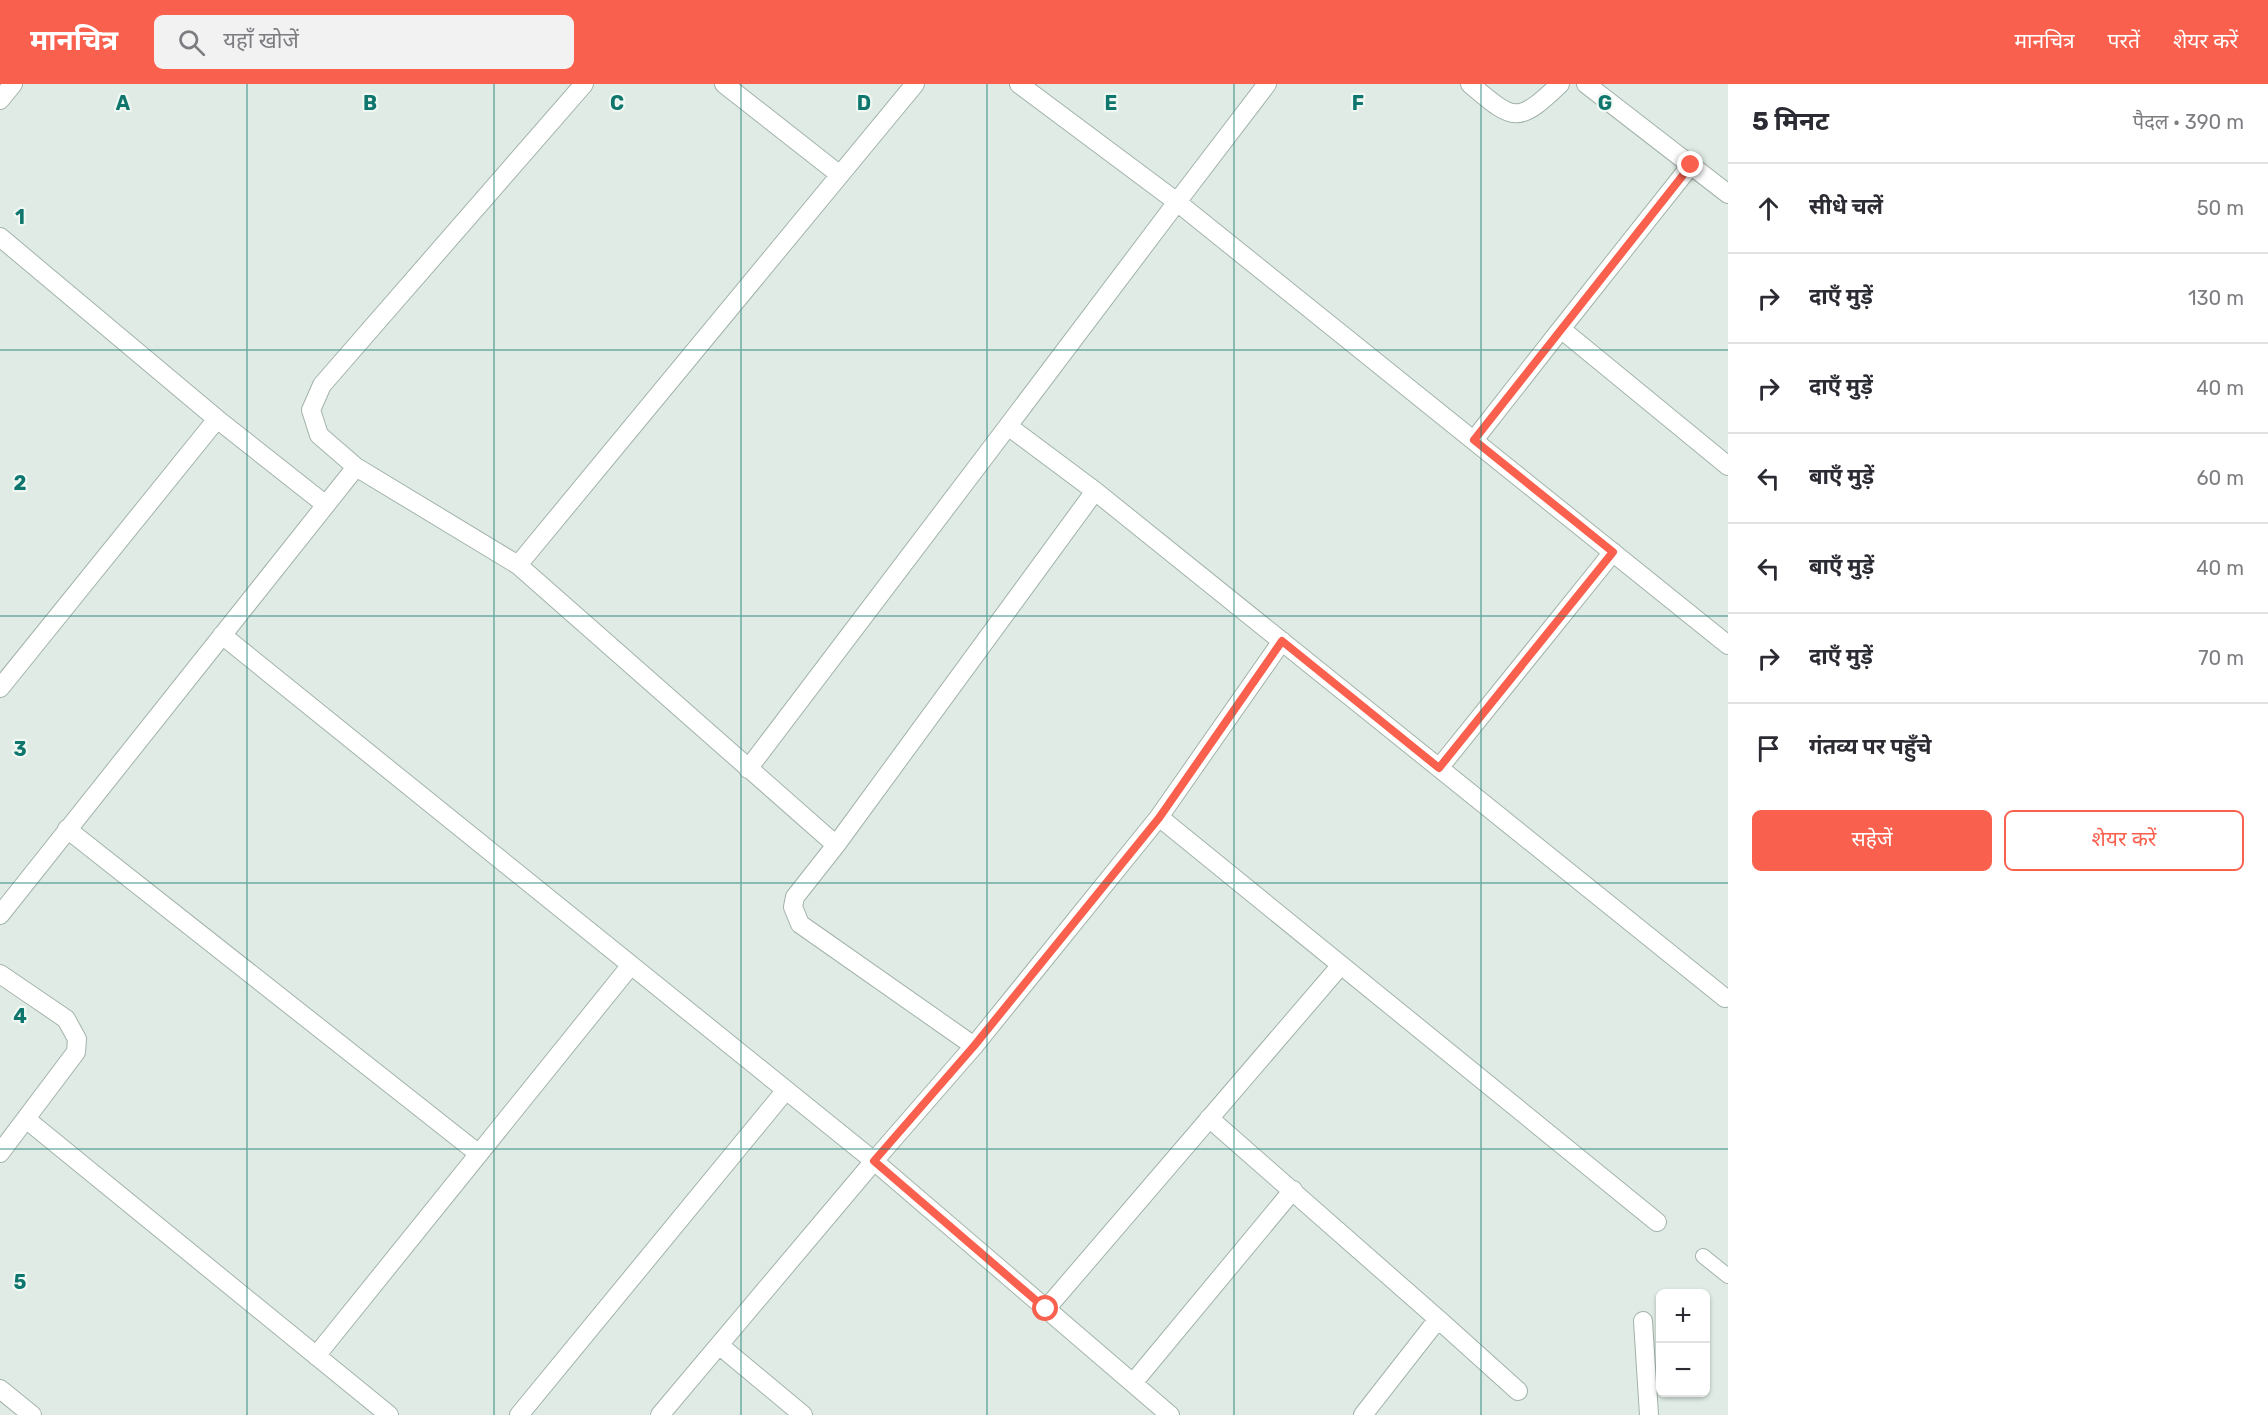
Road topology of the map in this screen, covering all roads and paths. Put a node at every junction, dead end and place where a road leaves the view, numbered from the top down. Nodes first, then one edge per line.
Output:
1 (13, 84) edge
2 (584, 84) edge
3 (724, 84) edge
4 (915, 84) edge
5 (1019, 84) edge
6 (1267, 84) edge
7 (1470, 84) edge
8 (1560, 84) edge
9 (1586, 84) edge
10 (0, 100) edge
11 (1691, 165) junction
12 (840, 176) junction
13 (1728, 194) edge
14 (1177, 201) junction
15 (0, 237) edge
16 (1561, 329) junction
17 (217, 419) junction
18 (1008, 426) junction
19 (1474, 440) junction
20 (356, 466) junction
21 (1728, 466) edge
22 (1095, 491) junction
23 (326, 504) junction
24 (1613, 552) junction
25 (518, 565) junction
26 (222, 635) junction
27 (1282, 641) junction
28 (1728, 645) edge
29 (0, 688) edge
30 (1439, 768) junction
31 (748, 769) junction
32 (1159, 818) junction
33 (67, 829) junction
34 (836, 845) junction
35 (0, 915) edge
36 (631, 965) junction
37 (1341, 965) junction
38 (0, 974) edge
39 (1725, 998) dead end
40 (974, 1046) junction
41 (786, 1090) junction
42 (1209, 1118) junction
43 (26, 1119) junction
44 (0, 1153) edge
45 (479, 1154) junction
46 (874, 1161) junction
47 (1293, 1190) junction
48 (1657, 1222) dead end
49 (1703, 1256) dead end
50 (1728, 1276) edge
51 (1046, 1309) junction
52 (1438, 1319) junction
53 (1643, 1321) dead end
54 (719, 1346) junction
55 (316, 1356) junction
56 (1132, 1383) junction
57 (0, 1389) edge
58 (1518, 1391) dead end
59 (32, 1415) edge
60 (389, 1415) edge
61 (519, 1415) edge
62 (660, 1415) edge
63 (803, 1415) edge
64 (1170, 1415) edge
65 (1364, 1415) edge
66 (1649, 1415) edge

1 - 10 street
2 - 20 street
3 - 12 street
4 - 12 street
5 - 14 street
6 - 14 street
7 - 8 street
9 - 11 street
11 - 13 street
11 - 16 street
12 - 25 street
14 - 18 street
14 - 19 street
15 - 17 street
16 - 19 street
16 - 21 street
17 - 23 street
17 - 29 street
18 - 22 street
18 - 31 street
19 - 24 street
20 - 23 street
20 - 25 street
22 - 27 street
22 - 34 street
23 - 26 street
24 - 28 street
24 - 30 street
25 - 31 street
26 - 33 street
26 - 36 street
27 - 30 street
27 - 32 street
30 - 39 street
31 - 34 street
32 - 37 street
32 - 40 street
33 - 35 street
33 - 45 street
34 - 40 street
36 - 41 street
36 - 45 street
37 - 42 street
37 - 48 street
38 - 43 street
40 - 46 street
41 - 46 street
41 - 61 street
42 - 47 street
42 - 51 street
43 - 44 street
43 - 55 street
45 - 55 street
46 - 51 street
46 - 54 street
47 - 52 street
47 - 56 street
49 - 50 lane
51 - 56 street
52 - 58 street
52 - 65 street
53 - 66 street
54 - 62 street
54 - 63 street
55 - 60 street
56 - 64 street
57 - 59 street

